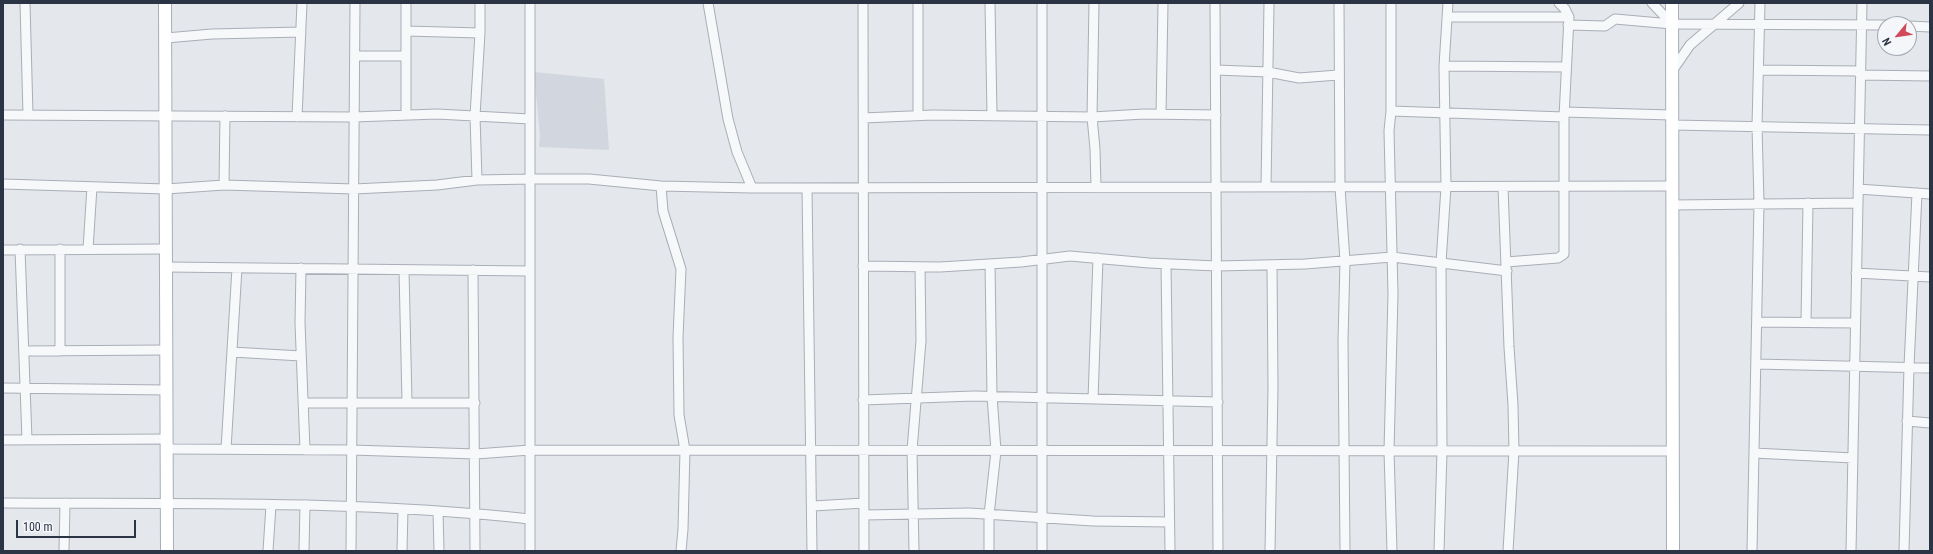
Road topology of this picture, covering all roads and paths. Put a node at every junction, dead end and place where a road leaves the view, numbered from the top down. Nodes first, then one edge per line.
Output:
1 (25, 3) edge
2 (165, 3) edge
3 (302, 3) edge
4 (355, 3) edge
5 (406, 3) edge
6 (480, 3) edge
7 (530, 3) edge
8 (708, 3) edge
9 (863, 3) edge
10 (918, 3) edge
11 (990, 3) edge
12 (1042, 3) edge
13 (1094, 3) edge
14 (1163, 3) edge
15 (1215, 3) edge
16 (1269, 3) edge
17 (1340, 3) edge
18 (1391, 3) edge
19 (1448, 3) edge
20 (1559, 3) edge
21 (1652, 3) edge
22 (1672, 3) edge
23 (1739, 3) edge
24 (1760, 3) edge
25 (1862, 3) edge
26 (1447, 17) junction
27 (1568, 21) junction
28 (1716, 23) junction
29 (1672, 24) junction
30 (1759, 24) junction
31 (1861, 24) junction
32 (1877, 25) edge
33 (1917, 26) edge
34 (1930, 27) edge
35 (406, 31) junction
36 (301, 32) junction
37 (480, 33) junction
38 (166, 38) junction
39 (355, 56) junction
40 (406, 56) junction
41 (1444, 66) junction
42 (1566, 67) junction
43 (1216, 70) junction
44 (1672, 70) junction
45 (1759, 70) junction
46 (1268, 72) junction
47 (1860, 73) junction
48 (1338, 75) junction
49 (1930, 76) edge
50 (1391, 111) junction
51 (1446, 113) junction
52 (1160, 114) junction
53 (1564, 114) junction
54 (3, 115) edge
55 (406, 115) junction
56 (918, 115) junction
57 (992, 115) junction
58 (28, 116) junction
59 (166, 116) junction
60 (225, 116) junction
61 (475, 116) junction
62 (1216, 116) junction
63 (297, 117) junction
64 (354, 117) junction
65 (1042, 117) junction
66 (1092, 117) junction
67 (863, 118) junction
68 (530, 119) junction
69 (1672, 120) junction
70 (1757, 126) junction
71 (1859, 128) junction
72 (1930, 130) edge
73 (530, 179) junction
74 (477, 180) junction
75 (3, 184) edge
76 (224, 185) junction
77 (661, 186) junction
78 (1564, 186) junction
79 (1672, 186) junction
80 (92, 187) junction
81 (1096, 187) junction
82 (1216, 187) junction
83 (1266, 187) junction
84 (1340, 187) junction
85 (1391, 187) junction
86 (1446, 187) junction
87 (1504, 187) junction
88 (752, 188) junction
89 (807, 188) junction
90 (863, 188) junction
91 (1042, 188) junction
92 (166, 189) junction
93 (354, 189) junction
94 (1858, 189) junction
95 (1917, 193) junction
96 (1930, 194) edge
97 (1759, 203) junction
98 (1808, 203) junction
99 (1857, 203) junction
100 (1672, 205) junction
101 (20, 249) junction
102 (60, 249) junction
103 (88, 249) junction
104 (166, 249) junction
105 (3, 250) edge
106 (1392, 257) junction
107 (1098, 258) junction
108 (1043, 259) junction
109 (1345, 261) junction
110 (1441, 262) junction
111 (990, 264) junction
112 (1166, 264) junction
113 (1272, 265) junction
114 (863, 266) junction
115 (1217, 266) junction
116 (166, 267) junction
117 (920, 267) junction
118 (1506, 267) junction
119 (237, 268) junction
120 (301, 268) junction
121 (353, 269) junction
122 (404, 270) junction
123 (473, 270) junction
124 (530, 271) junction
125 (1856, 273) junction
126 (1913, 276) junction
127 (1930, 277) edge
128 (1757, 322) junction
129 (1806, 322) junction
130 (1855, 323) junction
131 (166, 350) junction
132 (24, 351) junction
133 (60, 351) junction
134 (232, 352) junction
135 (301, 356) junction
136 (1756, 364) junction
137 (1854, 367) junction
138 (1909, 367) junction
139 (1930, 368) edge
140 (25, 387) junction
141 (3, 388) edge
142 (166, 390) junction
143 (992, 396) junction
144 (1043, 397) junction
145 (916, 398) junction
146 (1093, 399) junction
147 (863, 400) junction
148 (1168, 400) junction
149 (407, 402) junction
150 (1218, 402) junction
151 (303, 403) junction
152 (475, 403) junction
153 (352, 404) junction
154 (1907, 421) junction
155 (1930, 423) edge
156 (3, 440) edge
157 (27, 440) junction
158 (167, 444) junction
159 (226, 449) junction
160 (305, 450) junction
161 (352, 450) junction
162 (530, 450) junction
163 (685, 450) junction
164 (811, 450) junction
165 (864, 450) junction
166 (912, 450) junction
167 (1043, 450) junction
168 (996, 451) junction
169 (1168, 451) junction
170 (1218, 451) junction
171 (1272, 451) junction
172 (1345, 451) junction
173 (1389, 451) junction
174 (1442, 451) junction
175 (1514, 451) junction
176 (1673, 451) junction
177 (1754, 453) junction
178 (476, 454) junction
179 (1853, 458) junction
180 (3, 503) edge
181 (65, 503) junction
182 (167, 503) junction
183 (864, 503) junction
184 (271, 505) junction
185 (305, 505) junction
186 (351, 506) junction
187 (812, 506) junction
188 (403, 509) junction
189 (438, 511) junction
190 (475, 513) junction
191 (864, 515) junction
192 (989, 515) junction
193 (914, 516) junction
194 (530, 519) junction
195 (1043, 519) junction
196 (1169, 522) junction
197 (64, 551) edge
198 (167, 551) edge
199 (268, 551) edge
200 (304, 551) edge
201 (351, 551) edge
202 (402, 551) edge
203 (439, 551) edge
204 (475, 551) edge
205 (530, 551) edge
206 (680, 551) edge
207 (812, 551) edge
208 (864, 551) edge
209 (914, 551) edge
210 (989, 551) edge
211 (1042, 551) edge
212 (1170, 551) edge
213 (1218, 551) edge
214 (1270, 551) edge
215 (1345, 551) edge
216 (1392, 551) edge
217 (1439, 551) edge
218 (1508, 551) edge
219 (1673, 551) edge
220 (1752, 551) edge
221 (1851, 551) edge
222 (1904, 551) edge

1 - 58 street
2 - 38 street
3 - 36 street
4 - 39 street
5 - 35 street
6 - 37 street
7 - 68 street
8 - 88 street
9 - 67 street
10 - 56 street
11 - 57 street
12 - 65 street
13 - 66 street
14 - 52 street
15 - 43 street
16 - 46 street
17 - 48 street
18 - 50 street
19 - 26 street
20 - 27 street
21 - 29 street
22 - 29 street
23 - 28 street
24 - 30 street
25 - 31 street
26 - 27 street
26 - 41 street
27 - 29 street
27 - 42 street
28 - 29 street
28 - 30 street
28 - 44 street
29 - 44 street
30 - 31 street
30 - 45 street
31 - 32 street
31 - 47 street
33 - 34 street
35 - 37 street
35 - 40 street
36 - 38 street
36 - 63 street
37 - 61 street
38 - 59 street
39 - 40 street
39 - 64 street
40 - 55 street
41 - 42 street
41 - 51 street
42 - 53 street
43 - 46 street
43 - 62 street
44 - 69 street
45 - 47 street
45 - 70 street
46 - 48 street
46 - 83 street
47 - 49 street
47 - 71 street
48 - 84 street
50 - 51 street
50 - 85 street
51 - 53 street
51 - 86 street
52 - 62 street
52 - 66 street
53 - 69 street
53 - 78 street
54 - 58 street
55 - 61 street
55 - 64 street
56 - 57 street
56 - 67 street
57 - 65 street
58 - 59 street
59 - 60 street
59 - 92 street
60 - 63 street
60 - 76 street
61 - 68 street
61 - 74 street
62 - 82 street
63 - 64 street
64 - 93 street
65 - 66 street
65 - 91 street
66 - 81 street
67 - 90 street
68 - 73 street
69 - 70 street
69 - 79 street
70 - 71 street
70 - 97 street
71 - 72 street
71 - 94 street
73 - 74 street
73 - 77 street
73 - 124 street
74 - 93 street
75 - 80 street
76 - 92 street
76 - 93 street
77 - 88 street
77 - 163 street
78 - 79 street
78 - 87 street
78 - 118 street
79 - 100 street
80 - 92 street
80 - 103 street
81 - 82 street
81 - 91 street
82 - 83 street
82 - 115 street
83 - 84 street
84 - 85 street
84 - 109 street
85 - 86 street
85 - 106 street
86 - 87 street
86 - 110 street
87 - 118 street
88 - 89 street
89 - 90 street
89 - 164 street
90 - 91 street
90 - 114 street
91 - 108 street
92 - 104 street
93 - 121 street
94 - 95 street
94 - 99 street
95 - 96 street
95 - 126 street
97 - 98 street
97 - 100 street
97 - 128 street
98 - 99 street
98 - 129 street
99 - 125 street
100 - 176 street
101 - 102 street
101 - 105 street
101 - 132 street
102 - 103 street
102 - 133 street
103 - 104 street
104 - 116 street
106 - 109 street
106 - 110 street
106 - 173 street
107 - 108 street
107 - 112 street
107 - 146 street
108 - 111 street
108 - 144 street
109 - 113 street
109 - 172 street
110 - 118 street
110 - 174 street
111 - 117 street
111 - 143 street
112 - 115 street
112 - 148 street
113 - 115 street
113 - 171 street
114 - 117 street
114 - 147 street
115 - 150 street
116 - 119 street
116 - 131 street
117 - 145 street
118 - 175 street
119 - 120 street
119 - 134 street
120 - 121 street
120 - 135 street
121 - 122 street
121 - 153 street
122 - 123 street
122 - 149 street
123 - 124 street
123 - 152 street
124 - 162 street
125 - 126 street
125 - 130 street
126 - 127 street
126 - 138 street
128 - 129 street
128 - 136 street
129 - 130 street
130 - 137 street
131 - 133 street
131 - 142 street
132 - 133 street
132 - 140 street
134 - 135 street
134 - 159 street
135 - 151 street
136 - 137 street
136 - 177 street
137 - 138 street
137 - 179 street
138 - 139 street
138 - 154 street
140 - 141 street
140 - 142 street
140 - 157 street
142 - 158 street
143 - 144 street
143 - 145 street
143 - 168 street
144 - 146 street
144 - 167 street
145 - 147 street
145 - 166 street
146 - 148 street
147 - 165 street
148 - 150 street
148 - 169 street
149 - 152 street
149 - 153 street
150 - 170 street
151 - 153 street
151 - 160 street
152 - 178 street
153 - 161 street
154 - 155 street
154 - 222 street
156 - 157 street
157 - 158 street
158 - 159 street
158 - 182 street
159 - 160 street
160 - 161 street
161 - 178 street
161 - 186 street
162 - 163 street
162 - 178 street
162 - 194 street
163 - 164 street
163 - 206 street
164 - 165 street
164 - 187 street
165 - 166 street
165 - 183 street
166 - 168 street
166 - 193 street
167 - 168 street
167 - 169 street
167 - 195 street
168 - 192 street
169 - 170 street
169 - 196 street
170 - 171 street
170 - 213 street
171 - 172 street
171 - 214 street
172 - 173 street
172 - 215 street
173 - 174 street
173 - 216 street
174 - 175 street
174 - 217 street
175 - 176 street
175 - 218 street
176 - 219 street
177 - 179 street
177 - 220 street
178 - 190 street
179 - 221 street
180 - 181 street
181 - 182 street
181 - 197 street
182 - 184 street
182 - 198 street
183 - 187 street
183 - 191 street
184 - 185 street
184 - 199 street
185 - 186 street
185 - 200 street
186 - 188 street
186 - 201 street
187 - 207 street
188 - 189 street
188 - 202 street
189 - 190 street
189 - 203 street
190 - 194 street
190 - 204 street
191 - 193 street
191 - 208 street
192 - 193 street
192 - 195 street
192 - 210 street
193 - 209 street
194 - 205 street
195 - 196 street
195 - 211 street
196 - 212 street

